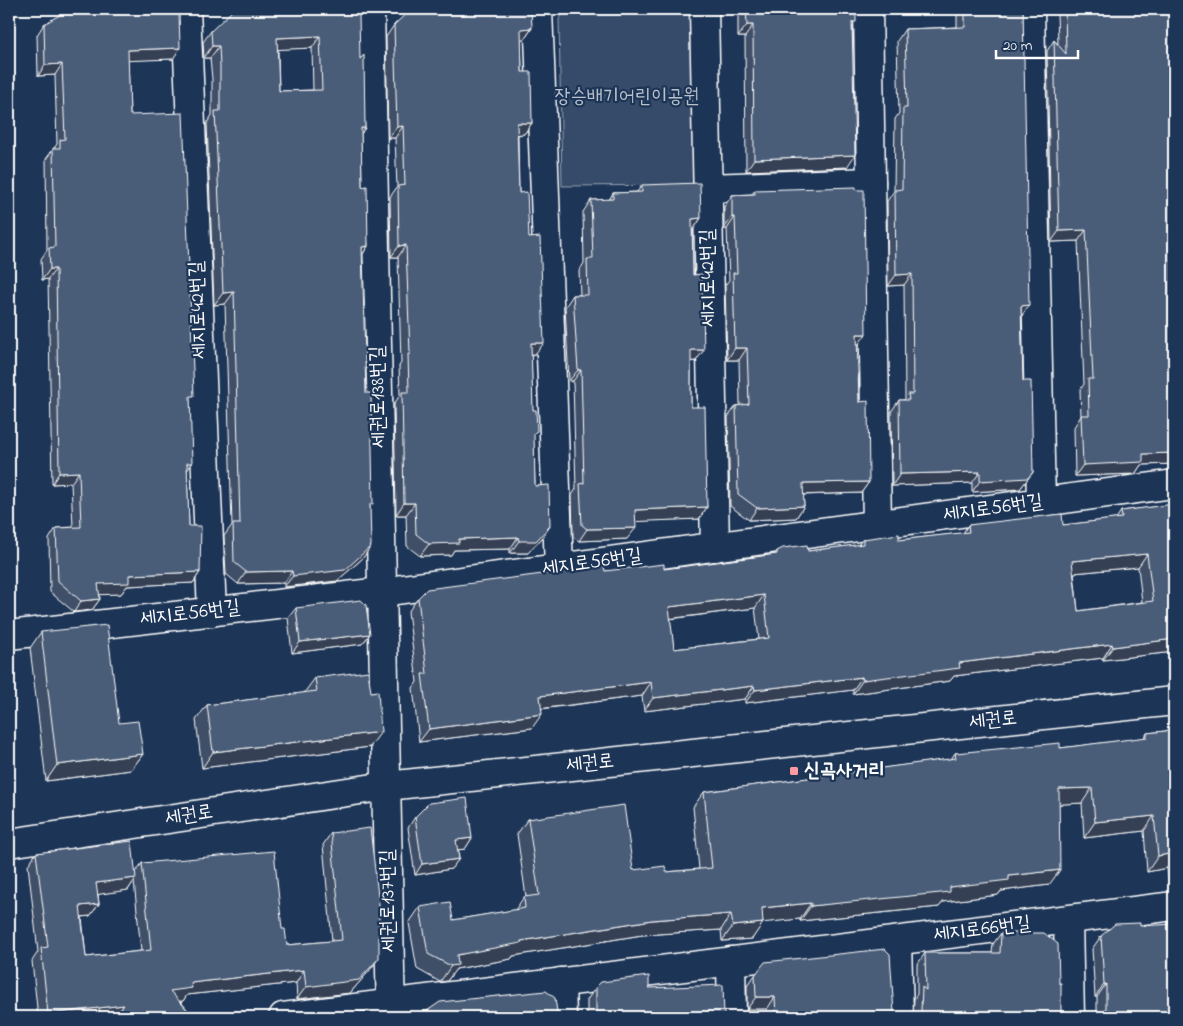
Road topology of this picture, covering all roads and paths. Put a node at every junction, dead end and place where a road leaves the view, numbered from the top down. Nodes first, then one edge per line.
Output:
1 (186, 9) edge
2 (370, 9) edge
3 (538, 9) edge
4 (704, 9) edge
5 (868, 9) edge
6 (1030, 9) edge
7 (871, 182) junction
8 (708, 188) junction
9 (1174, 484) edge
10 (1040, 502) junction
11 (876, 524) junction
12 (715, 547) junction
13 (559, 568) junction
14 (381, 592) junction
15 (212, 612) junction
16 (9, 635) edge
17 (1174, 701) edge
18 (386, 786) junction
19 (9, 843) edge
20 (1174, 906) edge
21 (1068, 920) junction
22 (897, 941) junction
23 (731, 961) junction
24 (561, 982) junction
25 (391, 1011) edge
26 (283, 1017) edge
27 (562, 1017) edge
28 (732, 1017) edge
29 (898, 1017) edge
30 (1070, 1017) edge

1 - 15 street, 세지로42번길
2 - 14 street, 세권로138번길
3 - 13 street
4 - 8 street, 세지로42번길
5 - 7 street
6 - 10 street
7 - 8 street
7 - 11 street
8 - 12 street, 세지로42번길
9 - 10 street, 세지로56번길
10 - 11 street, 세지로56번길
11 - 12 street, 세지로56번길
12 - 13 street, 세지로56번길
13 - 14 street, 세지로56번길
14 - 15 street, 세지로56번길
14 - 18 street, 세권로138번길
15 - 16 street, 세지로56번길
17 - 18 street, 세권로
18 - 19 street, 세권로
18 - 25 street, 세권로137번길
20 - 21 street, 세지로66번길
21 - 22 street, 세지로66번길
21 - 30 street
22 - 23 street, 세지로66번길
22 - 29 street
23 - 24 street, 세지로66번길
23 - 28 street
24 - 25 street, 세지로66번길
24 - 27 street
25 - 26 street, 세지로66번길

